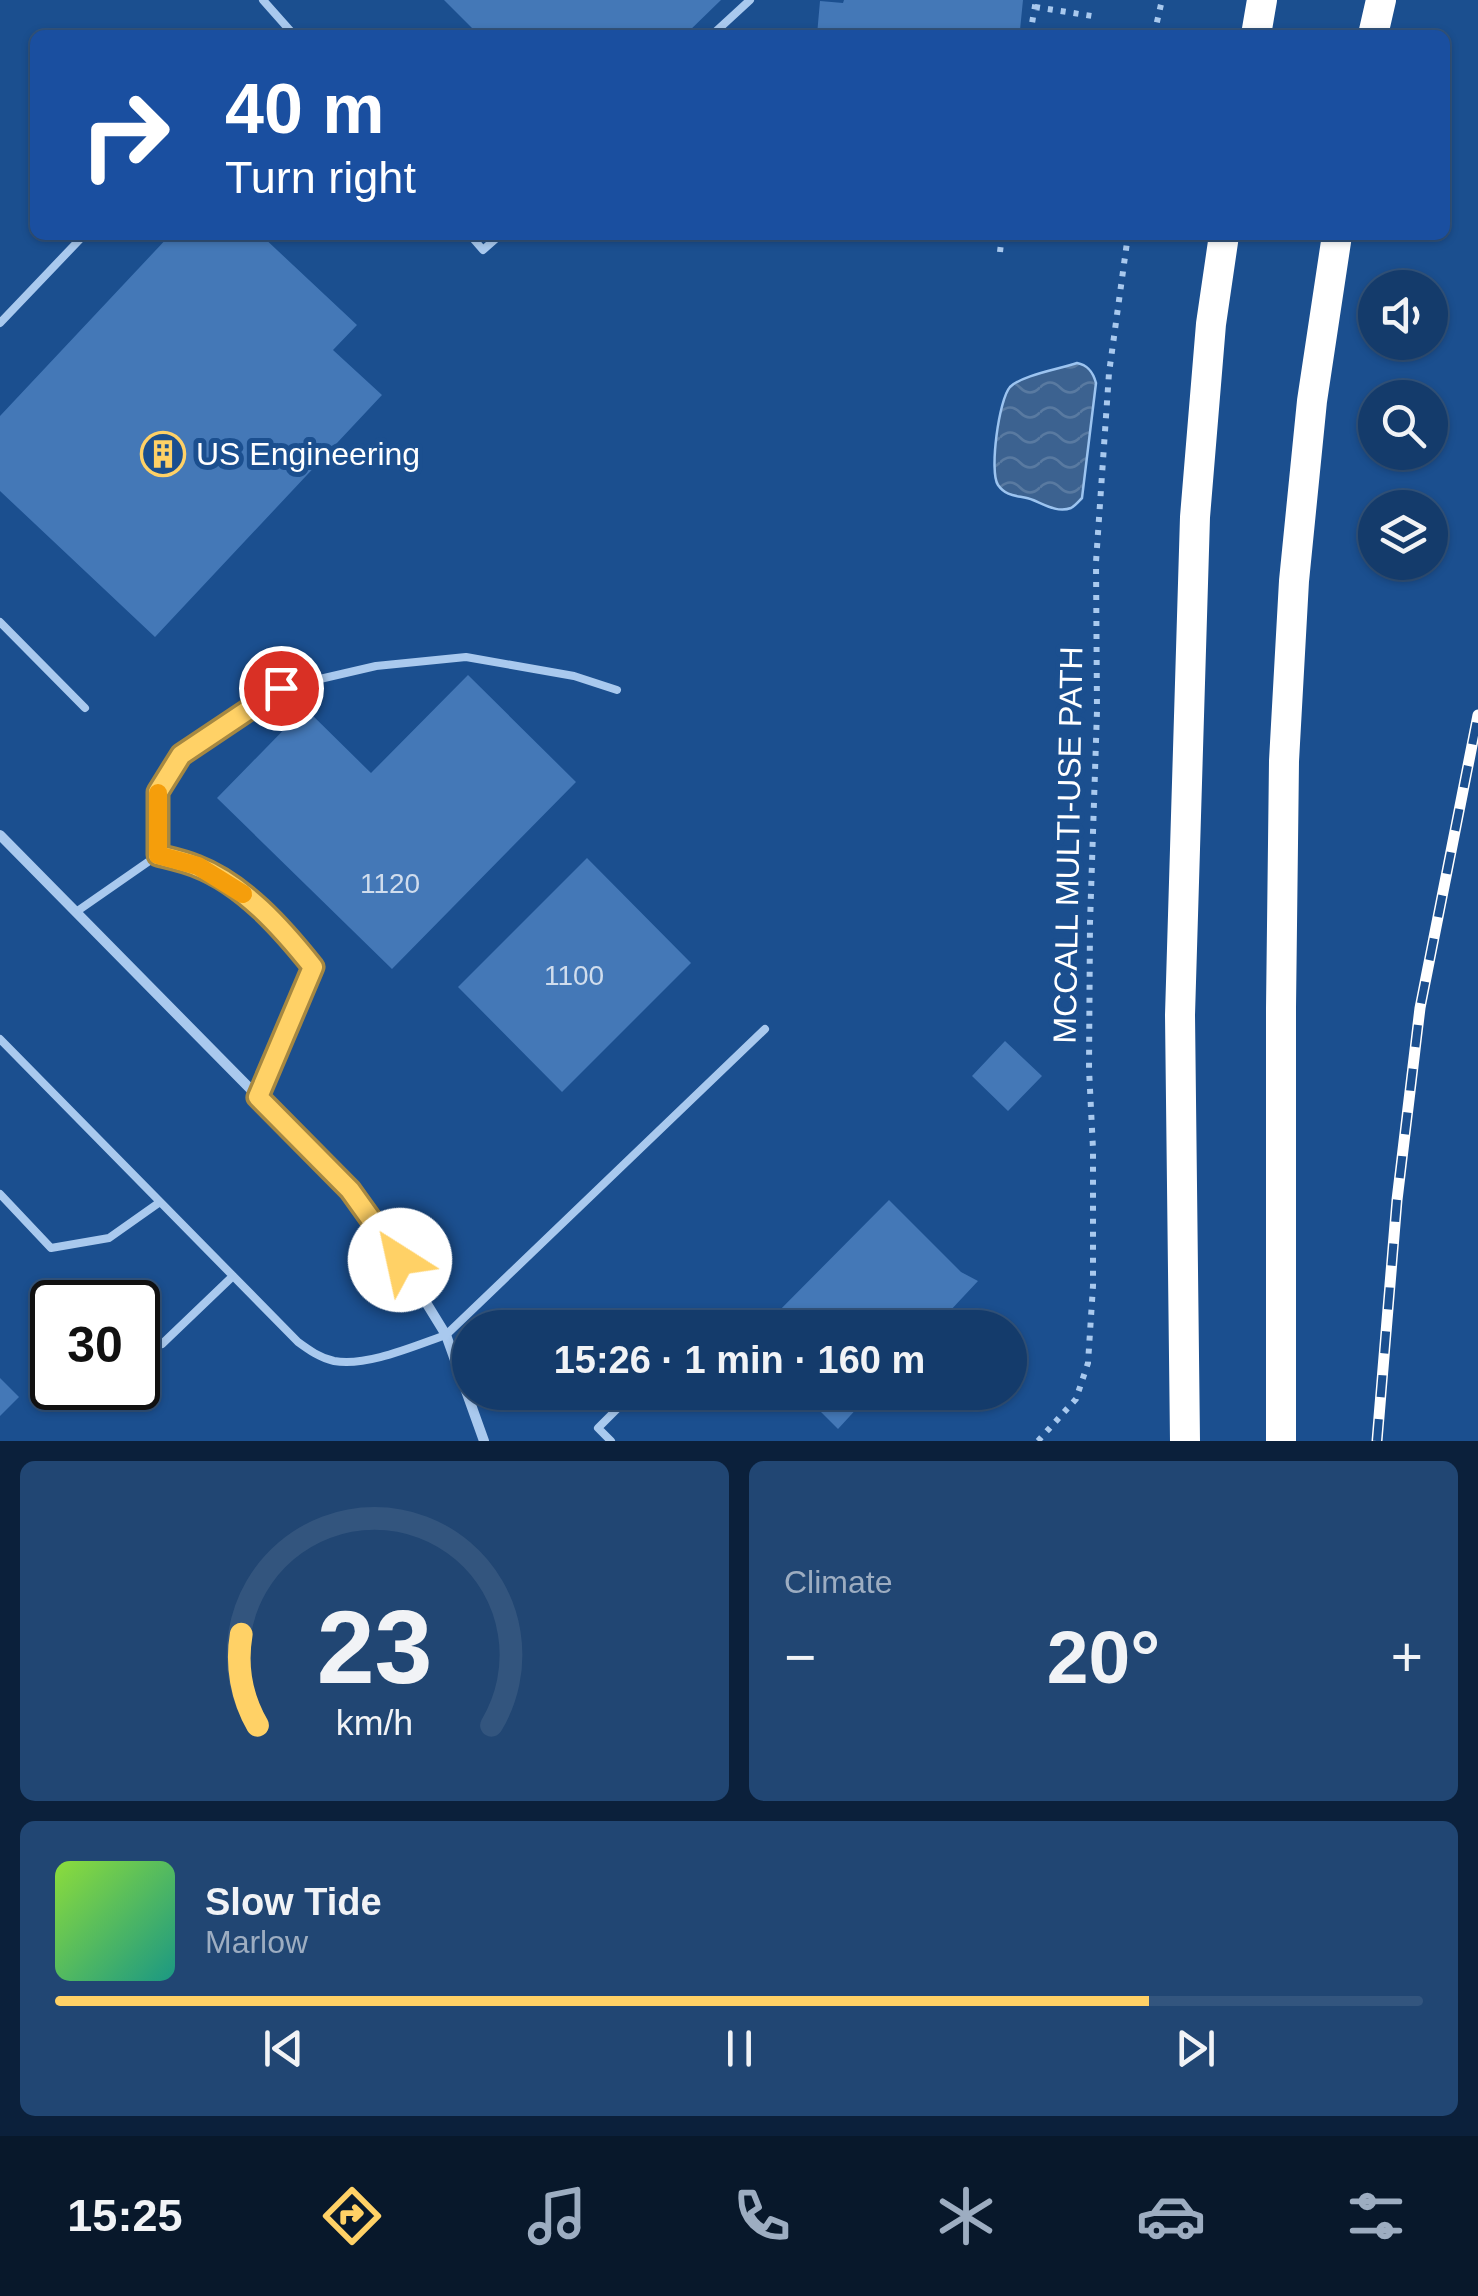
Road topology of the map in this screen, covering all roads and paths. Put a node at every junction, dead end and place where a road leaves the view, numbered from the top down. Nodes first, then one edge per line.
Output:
1 (263, 0) edge
2 (750, 0) edge
3 (1162, 0) edge
4 (1262, 0) edge
5 (1380, 0) edge
6 (1035, 3) edge
7 (1092, 16) dead end
8 (290, 30) edge
9 (717, 30) edge
10 (1031, 30) edge
11 (1155, 30) edge
12 (1257, 30) edge
13 (1374, 30) edge
14 (79, 240) edge
15 (474, 240) edge
16 (494, 240) edge
17 (1001, 240) edge
18 (1127, 240) edge
19 (1223, 240) edge
20 (1336, 240) edge
21 (1000, 252) dead end
22 (0, 322) edge
23 (0, 622) edge
24 (617, 690) dead end
25 (85, 708) dead end
26 (0, 835) edge
27 (158, 855) junction
28 (76, 912) junction
29 (765, 1028) dead end
30 (0, 1039) edge
31 (258, 1097) junction
32 (0, 1194) edge
33 (160, 1202) junction
34 (233, 1276) junction
35 (446, 1335) junction
36 (162, 1344) dead end
37 (616, 1410) edge
38 (484, 1441) edge
39 (611, 1441) edge
40 (1038, 1441) edge
41 (1186, 1441) edge
42 (1282, 1441) edge

1 - 8 lane
2 - 9 lane
3 - 11 path
4 - 12 highway
5 - 13 highway
6 - 7 path
6 - 10 path
14 - 22 lane
15 - 16 lane
17 - 21 path
18 - 40 path, MCCALL MULTI-USE PATH
19 - 41 highway
20 - 42 highway
23 - 25 lane
24 - 27 lane
26 - 28 street
27 - 28 lane
27 - 31 lane
28 - 31 street
29 - 35 lane
30 - 33 lane
31 - 35 street
32 - 33 lane
33 - 34 lane
34 - 35 lane
34 - 36 lane
35 - 38 street
37 - 39 lane

